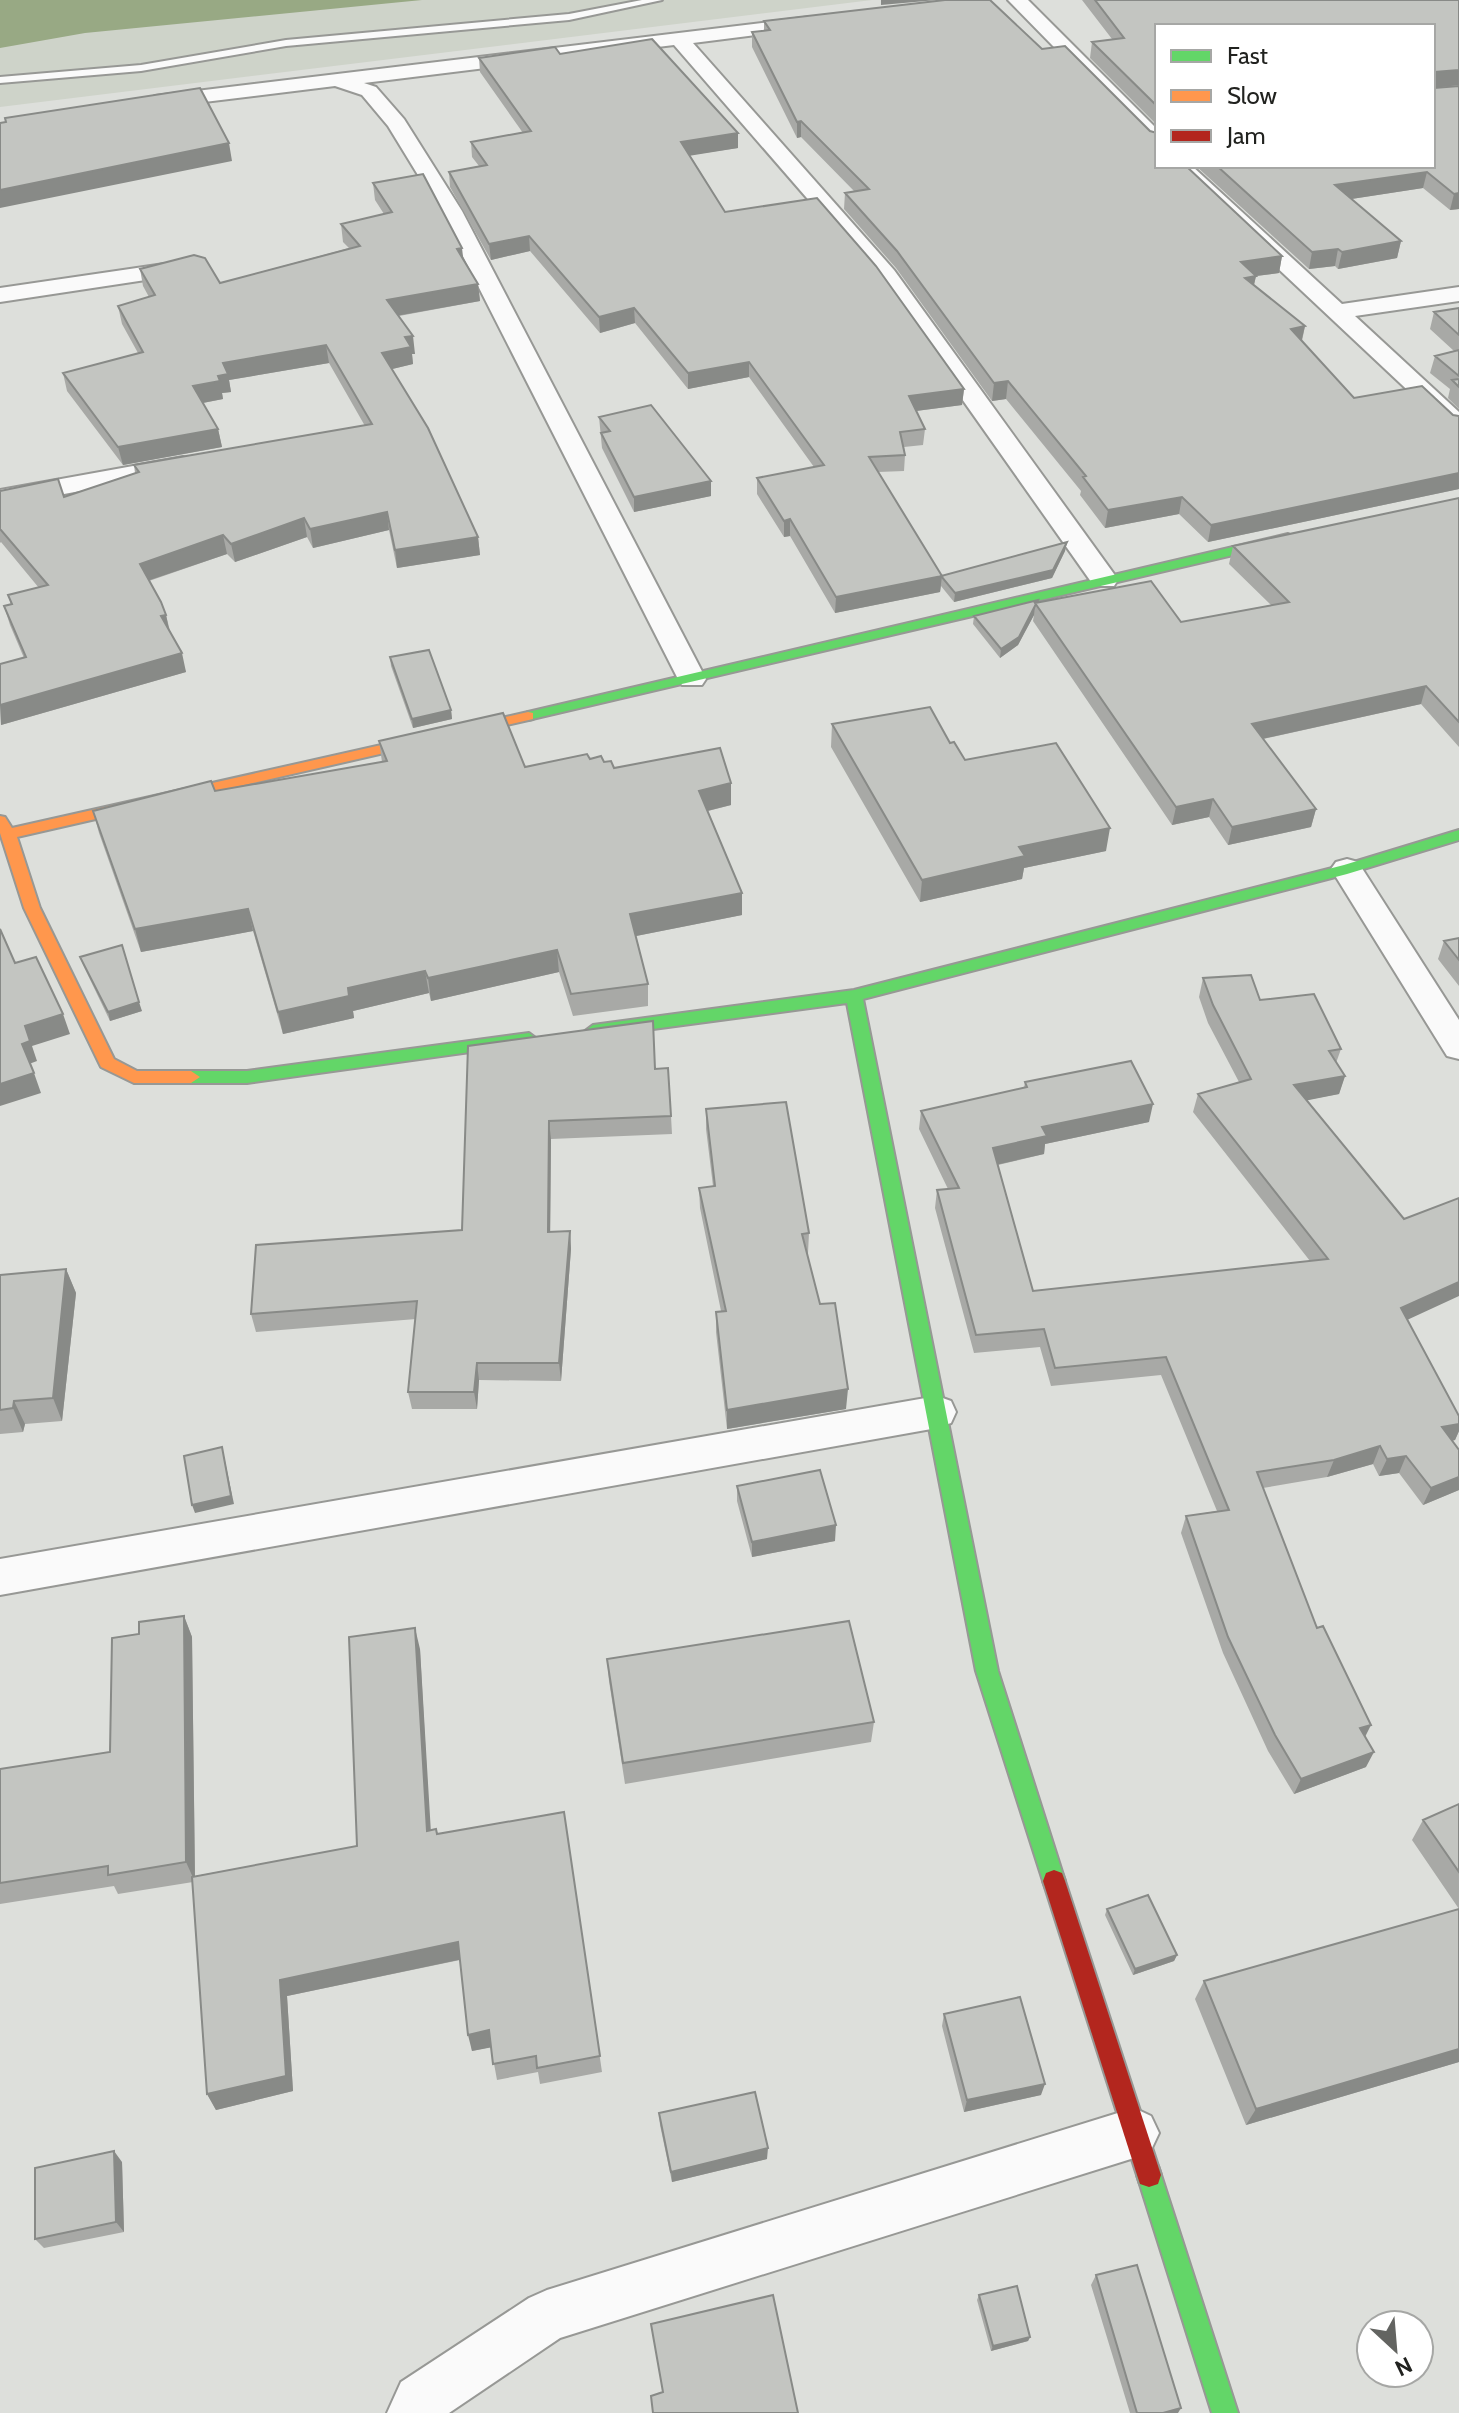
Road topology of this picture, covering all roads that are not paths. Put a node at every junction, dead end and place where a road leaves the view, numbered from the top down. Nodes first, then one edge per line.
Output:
1 (657, 0) edge
2 (1017, 0) edge
3 (831, 21) edge
4 (679, 39) junction
5 (331, 79) junction
6 (0, 80) edge
7 (142, 104) edge
8 (1155, 136) edge
9 (1182, 168) edge
10 (164, 271) edge
11 (1459, 294) edge
12 (0, 295) edge
13 (1335, 312) junction
14 (1459, 425) edge
15 (211, 460) edge
16 (0, 498) edge
17 (1307, 534) edge
18 (1104, 580) junction
19 (692, 679) junction
20 (4, 828) edge
21 (1459, 835) edge
22 (1347, 869) junction
23 (854, 996) junction
24 (574, 1033) edge
25 (543, 1037) edge
26 (1459, 1047) edge
27 (937, 1412) junction
28 (0, 1577) edge
29 (1134, 2133) junction
30 (414, 2413) edge
31 (1225, 2413) edge

1 - 6 lane
2 - 8 street
3 - 4 street
4 - 5 street
4 - 18 street
5 - 7 street
5 - 19 street
9 - 13 street
10 - 12 street
11 - 13 street
13 - 14 street
15 - 16 street
17 - 18 street
18 - 19 street
19 - 20 street
20 - 25 street
21 - 22 street
22 - 23 street
22 - 26 street
23 - 24 street
23 - 27 street
27 - 28 street
27 - 29 street
29 - 30 street
29 - 31 street

